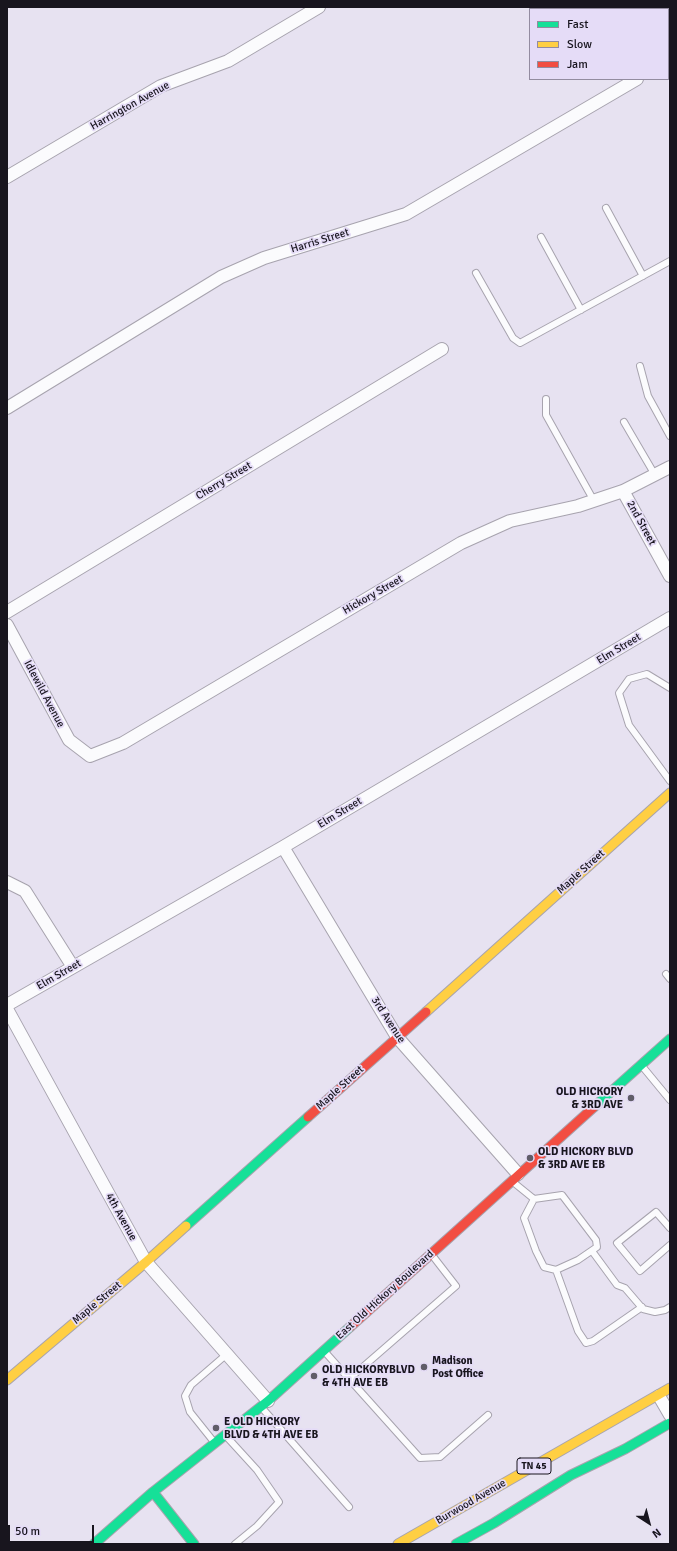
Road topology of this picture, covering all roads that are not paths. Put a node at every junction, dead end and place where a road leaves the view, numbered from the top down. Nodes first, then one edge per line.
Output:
1 (319, 7) edge
2 (635, 80) edge
3 (7, 177) edge
4 (606, 208) dead end
5 (541, 237) dead end
6 (670, 262) edge
7 (476, 273) dead end
8 (643, 276) junction
9 (581, 310) junction
10 (442, 349) dead end
11 (640, 366) dead end
12 (546, 399) dead end
13 (7, 408) edge
14 (624, 422) dead end
15 (670, 436) edge
16 (670, 467) edge
17 (655, 475) junction
18 (623, 491) junction
19 (594, 501) junction
20 (670, 576) edge
21 (7, 612) edge
22 (670, 618) edge
23 (7, 625) edge
24 (670, 688) edge
25 (90, 756) joint
26 (670, 781) edge
27 (670, 793) edge
28 (283, 847) junction
29 (7, 882) edge
30 (73, 967) junction
31 (7, 1005) edge
32 (7, 1009) edge
33 (396, 1037) junction
34 (667, 1044) edge
35 (641, 1065) junction
36 (670, 1100) edge
37 (515, 1178) junction
38 (534, 1199) junction
39 (670, 1228) edge
40 (670, 1245) edge
41 (592, 1251) junction
42 (431, 1253) junction
43 (146, 1262) junction
44 (556, 1270) junction
45 (642, 1307) junction
46 (670, 1307) edge
47 (323, 1351) junction
48 (227, 1354) junction
49 (349, 1379) junction
50 (7, 1380) edge
51 (670, 1388) edge
52 (659, 1396) junction
53 (264, 1404) junction
54 (488, 1415) dead end
55 (670, 1415) edge
56 (670, 1423) edge
57 (225, 1435) junction
58 (215, 1443) junction
59 (153, 1492) junction
60 (349, 1507) dead end
61 (94, 1544) edge
62 (194, 1544) edge
63 (235, 1544) edge
64 (398, 1544) edge
65 (456, 1544) edge

1 - 3 street, Harrington Avenue
2 - 13 street, Harris Street
4 - 8 lane
5 - 9 lane
6 - 8 lane
7 - 9 lane
8 - 9 lane
10 - 21 street, Cherry Street
11 - 15 lane
12 - 19 lane
14 - 17 lane
16 - 17 street, Hickory Street
17 - 18 street, Hickory Street
18 - 19 street, Hickory Street
18 - 20 street, 2nd Street
19 - 25 street, Hickory Street
22 - 28 street, Elm Street
23 - 25 street, Idlewild Avenue
24 - 26 lane
27 - 33 street, Maple Street
28 - 30 street, Elm Street
28 - 33 street, 3rd Avenue
29 - 30 street
30 - 31 street, Elm Street
32 - 43 street, 4th Avenue
33 - 37 street, 3rd Avenue
33 - 43 street, Maple Street
34 - 35 street, East Old Hickory Boulevard
35 - 36 lane
35 - 37 street, East Old Hickory Boulevard
37 - 38 lane
37 - 42 street, East Old Hickory Boulevard
38 - 41 lane
38 - 44 lane
39 - 40 lane
41 - 44 lane
41 - 45 lane
42 - 47 street, East Old Hickory Boulevard
42 - 49 lane
43 - 48 street, 4th Avenue
43 - 50 street, Maple Street
44 - 45 lane
45 - 46 lane
47 - 49 lane
47 - 53 street, East Old Hickory Boulevard
48 - 53 street, 4th Avenue
48 - 58 lane
49 - 54 lane
51 - 52 street, Burwood Avenue / TN 45
52 - 55 street
52 - 64 street, Burwood Avenue / TN 45
53 - 57 street, East Old Hickory Boulevard
53 - 60 lane
56 - 65 street, TN 45
57 - 58 street, East Old Hickory Boulevard
57 - 63 lane
58 - 59 street, East Old Hickory Boulevard
59 - 61 street, East Old Hickory Boulevard
59 - 62 street

